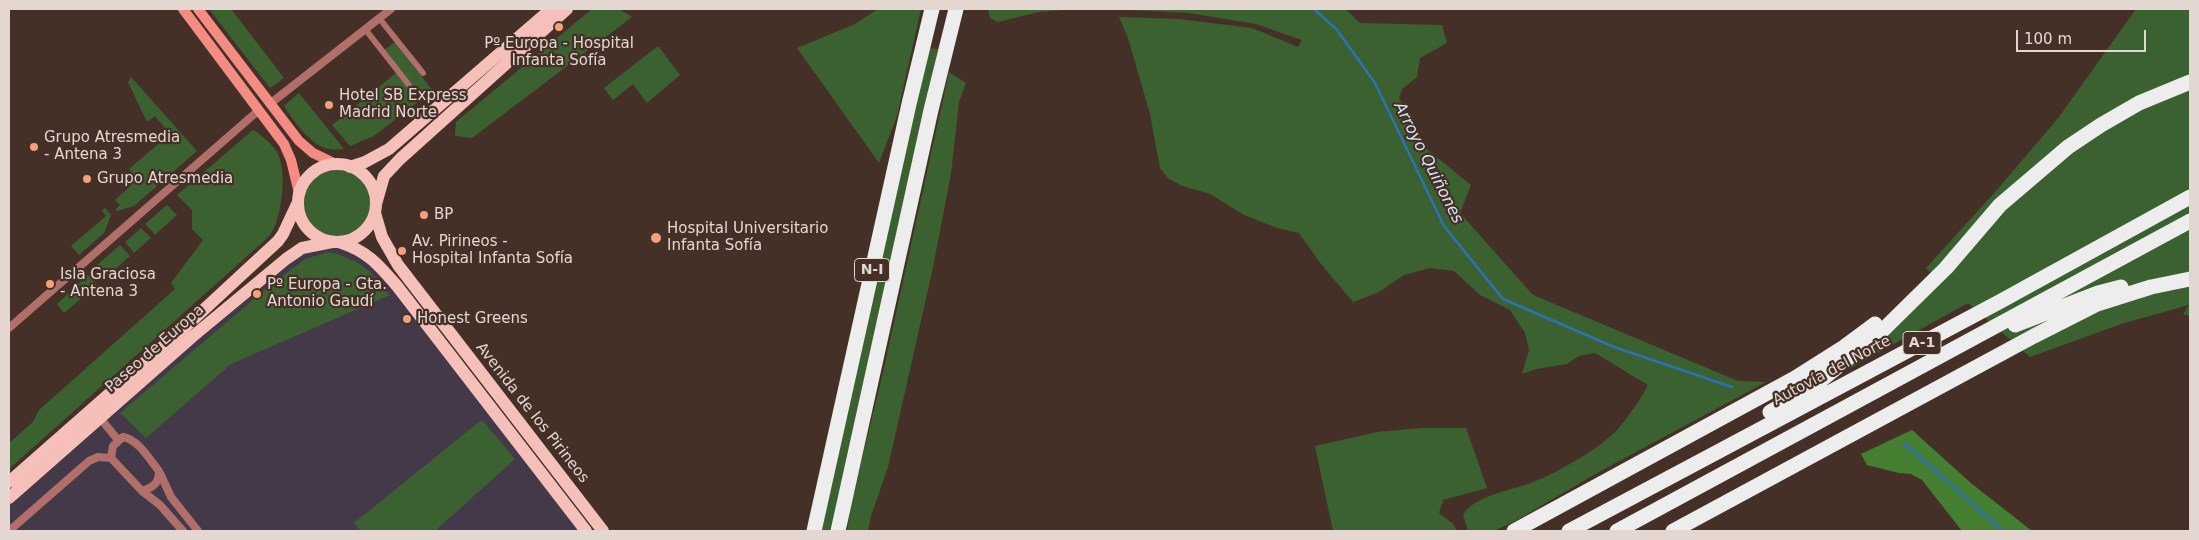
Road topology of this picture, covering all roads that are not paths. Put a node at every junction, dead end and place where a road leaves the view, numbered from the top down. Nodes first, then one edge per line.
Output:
1 (183, 9) edge
2 (198, 9) edge
3 (391, 9) edge
4 (551, 9) edge
5 (567, 9) edge
6 (932, 9) edge
7 (956, 9) edge
8 (379, 18) junction
9 (365, 29) junction
10 (423, 73) dead end
11 (2190, 82) edge
12 (409, 85) dead end
13 (271, 104) junction
14 (259, 110) junction
15 (344, 166) junction
16 (2190, 197) edge
17 (299, 198) junction
18 (375, 208) junction
19 (1988, 219) junction
20 (2190, 221) edge
21 (335, 242) junction
22 (2190, 272) edge
23 (2190, 279) edge
24 (9, 328) edge
25 (1990, 330) junction
26 (100, 418) junction
27 (118, 440) junction
28 (111, 458) junction
29 (159, 471) junction
30 (9, 482) edge
31 (1652, 486) junction
32 (142, 491) junction
33 (9, 498) edge
34 (9, 531) edge
35 (182, 531) edge
36 (198, 531) edge
37 (586, 531) edge
38 (603, 531) edge
39 (814, 531) edge
40 (838, 531) edge
41 (1514, 531) edge
42 (1569, 531) edge
43 (1617, 531) edge
44 (1673, 531) edge

1 - 14 main road
2 - 13 main road
3 - 8 street
4 - 15 main road
5 - 18 main road
6 - 39 highway, N-I
7 - 40 highway, N-I
8 - 9 street
8 - 10 street
9 - 12 street
9 - 13 street
11 - 19 highway
13 - 15 main road
14 - 17 main road
14 - 24 street
15 - 17 main road
15 - 18 main road
16 - 31 highway, Autovía del Norte / A-1
17 - 21 main road
17 - 30 main road, Paseo de Europa
18 - 21 main road
18 - 38 main road, Avenida de los Pirineos
19 - 31 highway
19 - 41 highway
20 - 25 highway, A-1
21 - 26 main road, Paseo de Europa
21 - 37 main road, Avenida de los Pirineos
22 - 25 highway
23 - 44 highway
25 - 43 highway, A-1
26 - 27 street
26 - 33 main road, Paseo de Europa
27 - 28 street
27 - 29 street
28 - 32 street
28 - 34 street
29 - 32 street
29 - 36 street
31 - 42 highway, Autovía del Norte / A-1
32 - 35 street

